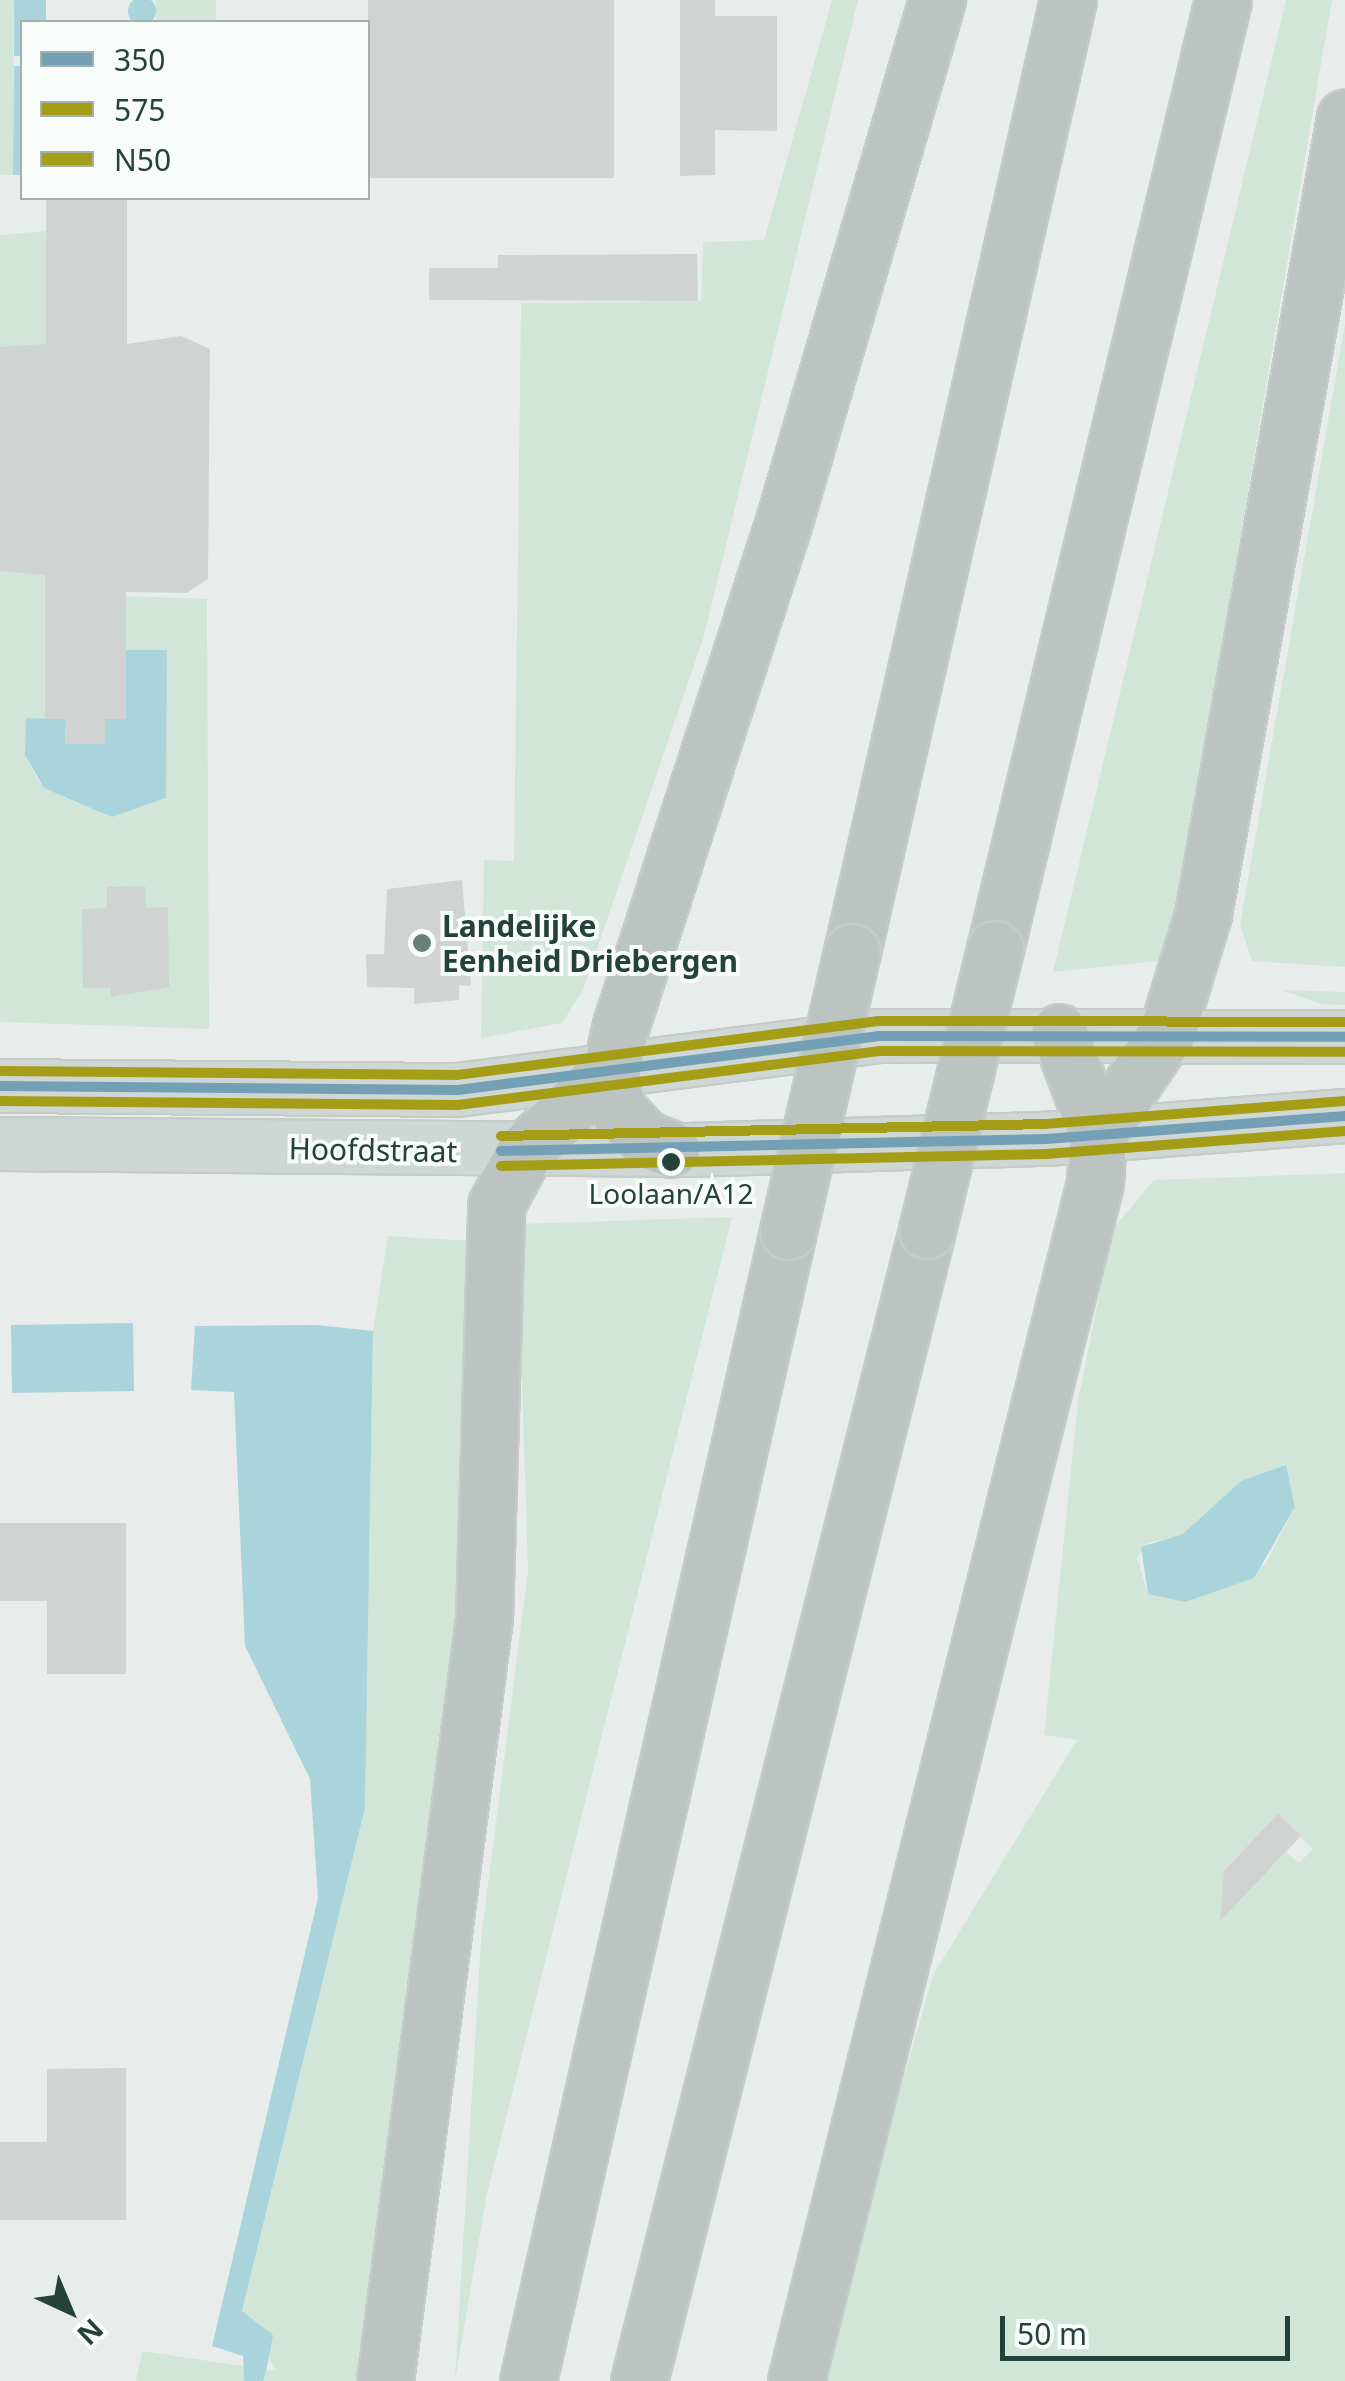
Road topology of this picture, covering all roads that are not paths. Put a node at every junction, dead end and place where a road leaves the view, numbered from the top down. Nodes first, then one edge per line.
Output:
1 (937, 0) edge
2 (1068, 0) edge
3 (1223, 0) edge
4 (1345, 118) edge
5 (1059, 1032) junction
6 (1167, 1032) junction
7 (1345, 1037) edge
8 (610, 1069) junction
9 (0, 1086) edge
10 (1345, 1116) edge
11 (1098, 1135) junction
12 (0, 1144) edge
13 (671, 1149) junction
14 (501, 1151) junction
15 (385, 2381) edge
16 (528, 2381) edge
17 (639, 2381) edge
18 (796, 2381) edge

1 - 8 highway
2 - 16 highway, bridge
3 - 17 highway, bridge
4 - 6 highway
5 - 6 main road, Hoofdstraat
5 - 8 main road, Hoofdstraat
5 - 11 highway
6 - 7 main road, Hoofdstraat
6 - 11 highway
8 - 9 main road, Hoofdstraat
8 - 13 highway
8 - 14 highway
10 - 11 main road, Hoofdstraat
11 - 13 main road, Hoofdstraat
11 - 18 highway
12 - 14 main road, Hoofdstraat
13 - 14 main road, Hoofdstraat
14 - 15 highway

